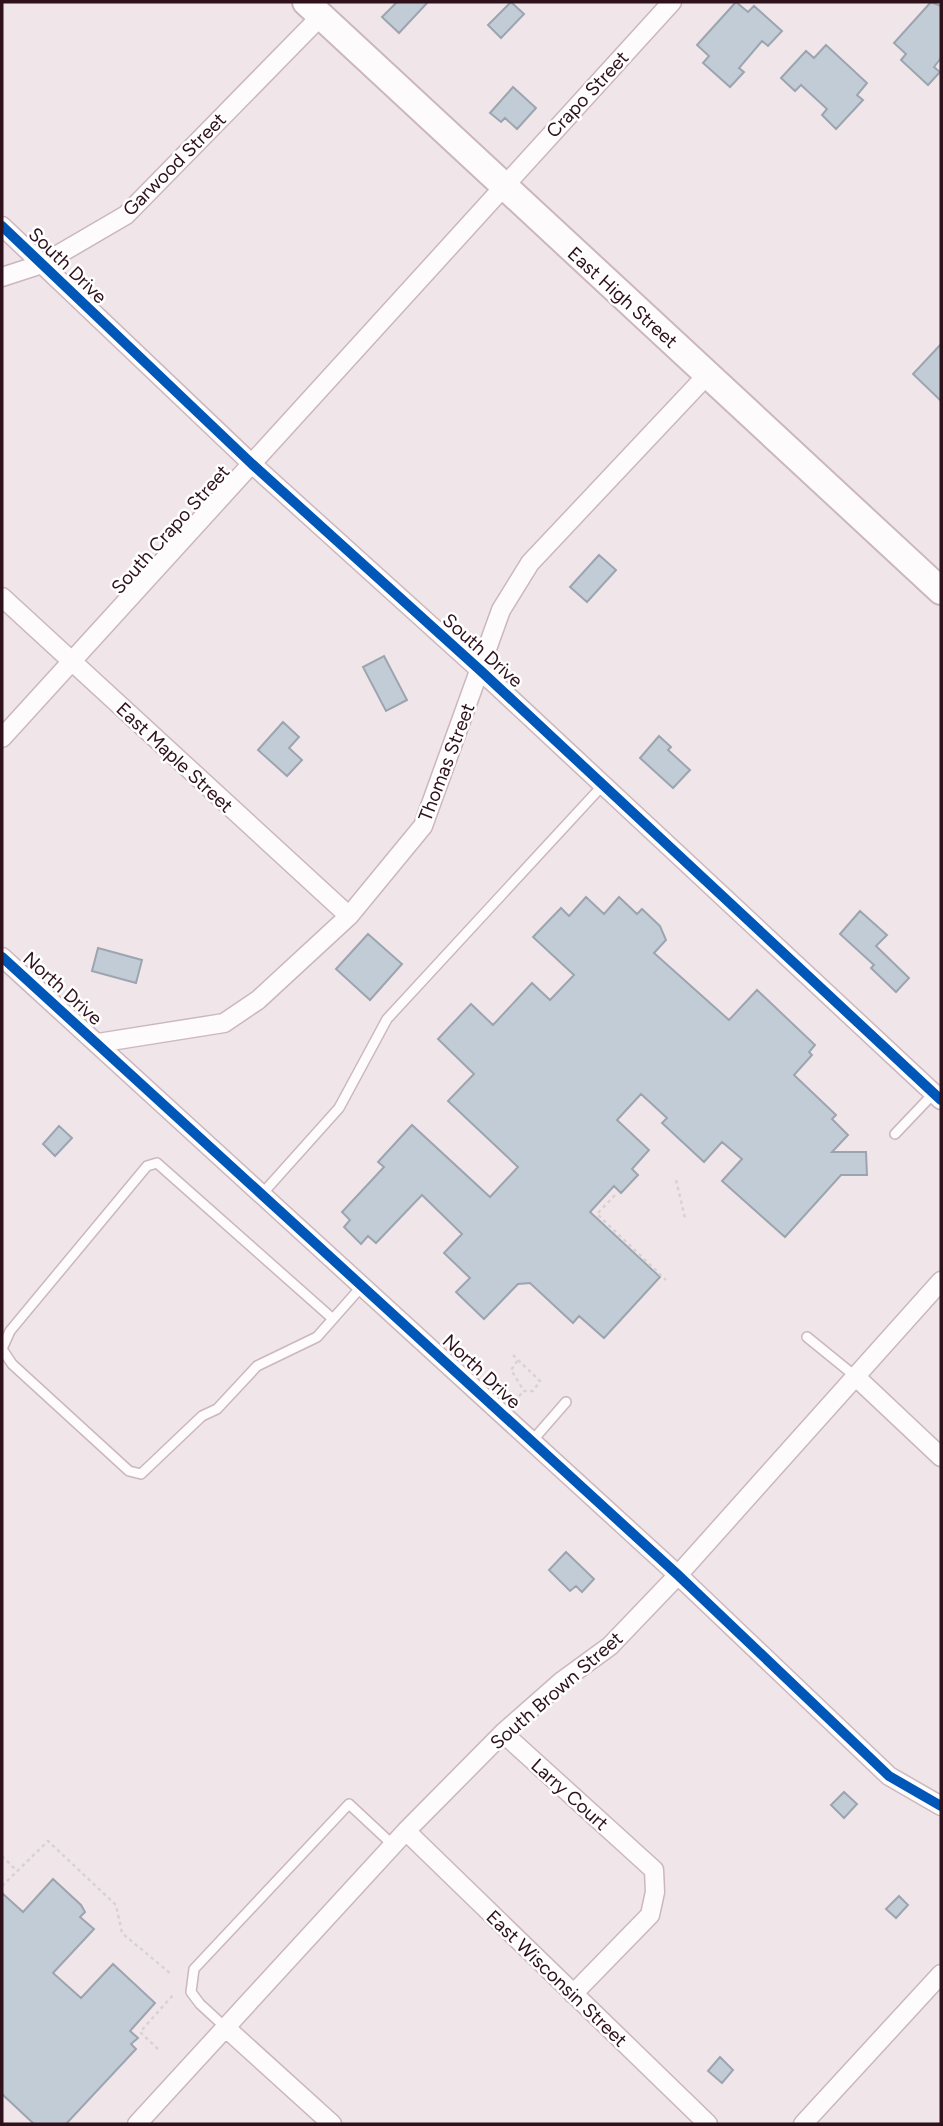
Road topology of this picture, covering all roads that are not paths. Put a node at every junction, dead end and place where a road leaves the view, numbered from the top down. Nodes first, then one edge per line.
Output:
1 (672, 2) edge
2 (314, 9) edge
3 (502, 186) junction
4 (2, 226) edge
5 (42, 264) junction
6 (2, 277) edge
7 (708, 374) junction
8 (252, 464) junction
9 (941, 591) edge
10 (2, 597) edge
11 (73, 662) junction
12 (481, 671) junction
13 (2, 738) edge
14 (603, 785) junction
15 (349, 916) junction
16 (2, 957) edge
17 (98, 1043) junction
18 (937, 1096) edge
19 (895, 1134) dead end
20 (262, 1194) junction
21 (941, 1281) edge
22 (362, 1286) junction
23 (333, 1319) junction
24 (807, 1337) dead end
25 (855, 1376) junction
26 (566, 1402) dead end
27 (532, 1441) junction
28 (941, 1457) edge
29 (678, 1575) junction
30 (503, 1733) junction
31 (941, 1807) edge
32 (399, 1838) junction
33 (941, 1974) edge
34 (573, 1994) junction
35 (225, 2027) junction
36 (137, 2124) edge
37 (332, 2124) edge
38 (708, 2124) edge
39 (803, 2124) edge

1 - 3 street, Crapo Street
2 - 3 street, East High Street
2 - 5 street, Garwood Street
3 - 7 street, East High Street
3 - 8 street, South Crapo Street
4 - 5 street, South Drive
5 - 6 street, Garwood Street
5 - 8 street, South Drive
7 - 9 street, East High Street
7 - 12 street, Thomas Street
8 - 11 street, South Crapo Street
8 - 12 street, South Drive
10 - 11 street, East Maple Street
11 - 13 street, South Crapo Street
11 - 15 street, East Maple Street
12 - 14 street, South Drive
12 - 15 street, Thomas Street
14 - 18 street, South Drive
14 - 20 lane
15 - 17 street, Thomas Street
16 - 17 street, North Drive
17 - 20 street, North Drive
18 - 19 lane
20 - 22 street, North Drive
21 - 25 street, South Brown Street
22 - 23 lane
22 - 27 street, North Drive
23 - 23 lane
24 - 25 lane
25 - 28 street
25 - 29 street, South Brown Street
26 - 27 lane
27 - 29 street, North Drive
29 - 30 street, South Brown Street
29 - 31 street, North Drive
30 - 32 street, South Brown Street
30 - 34 street, Larry Court
32 - 34 street, East Wisconsin Street
32 - 35 street, South Brown Street
32 - 35 lane
33 - 39 street
34 - 38 street, East Wisconsin Street
35 - 36 street, South Brown Street
35 - 37 street

